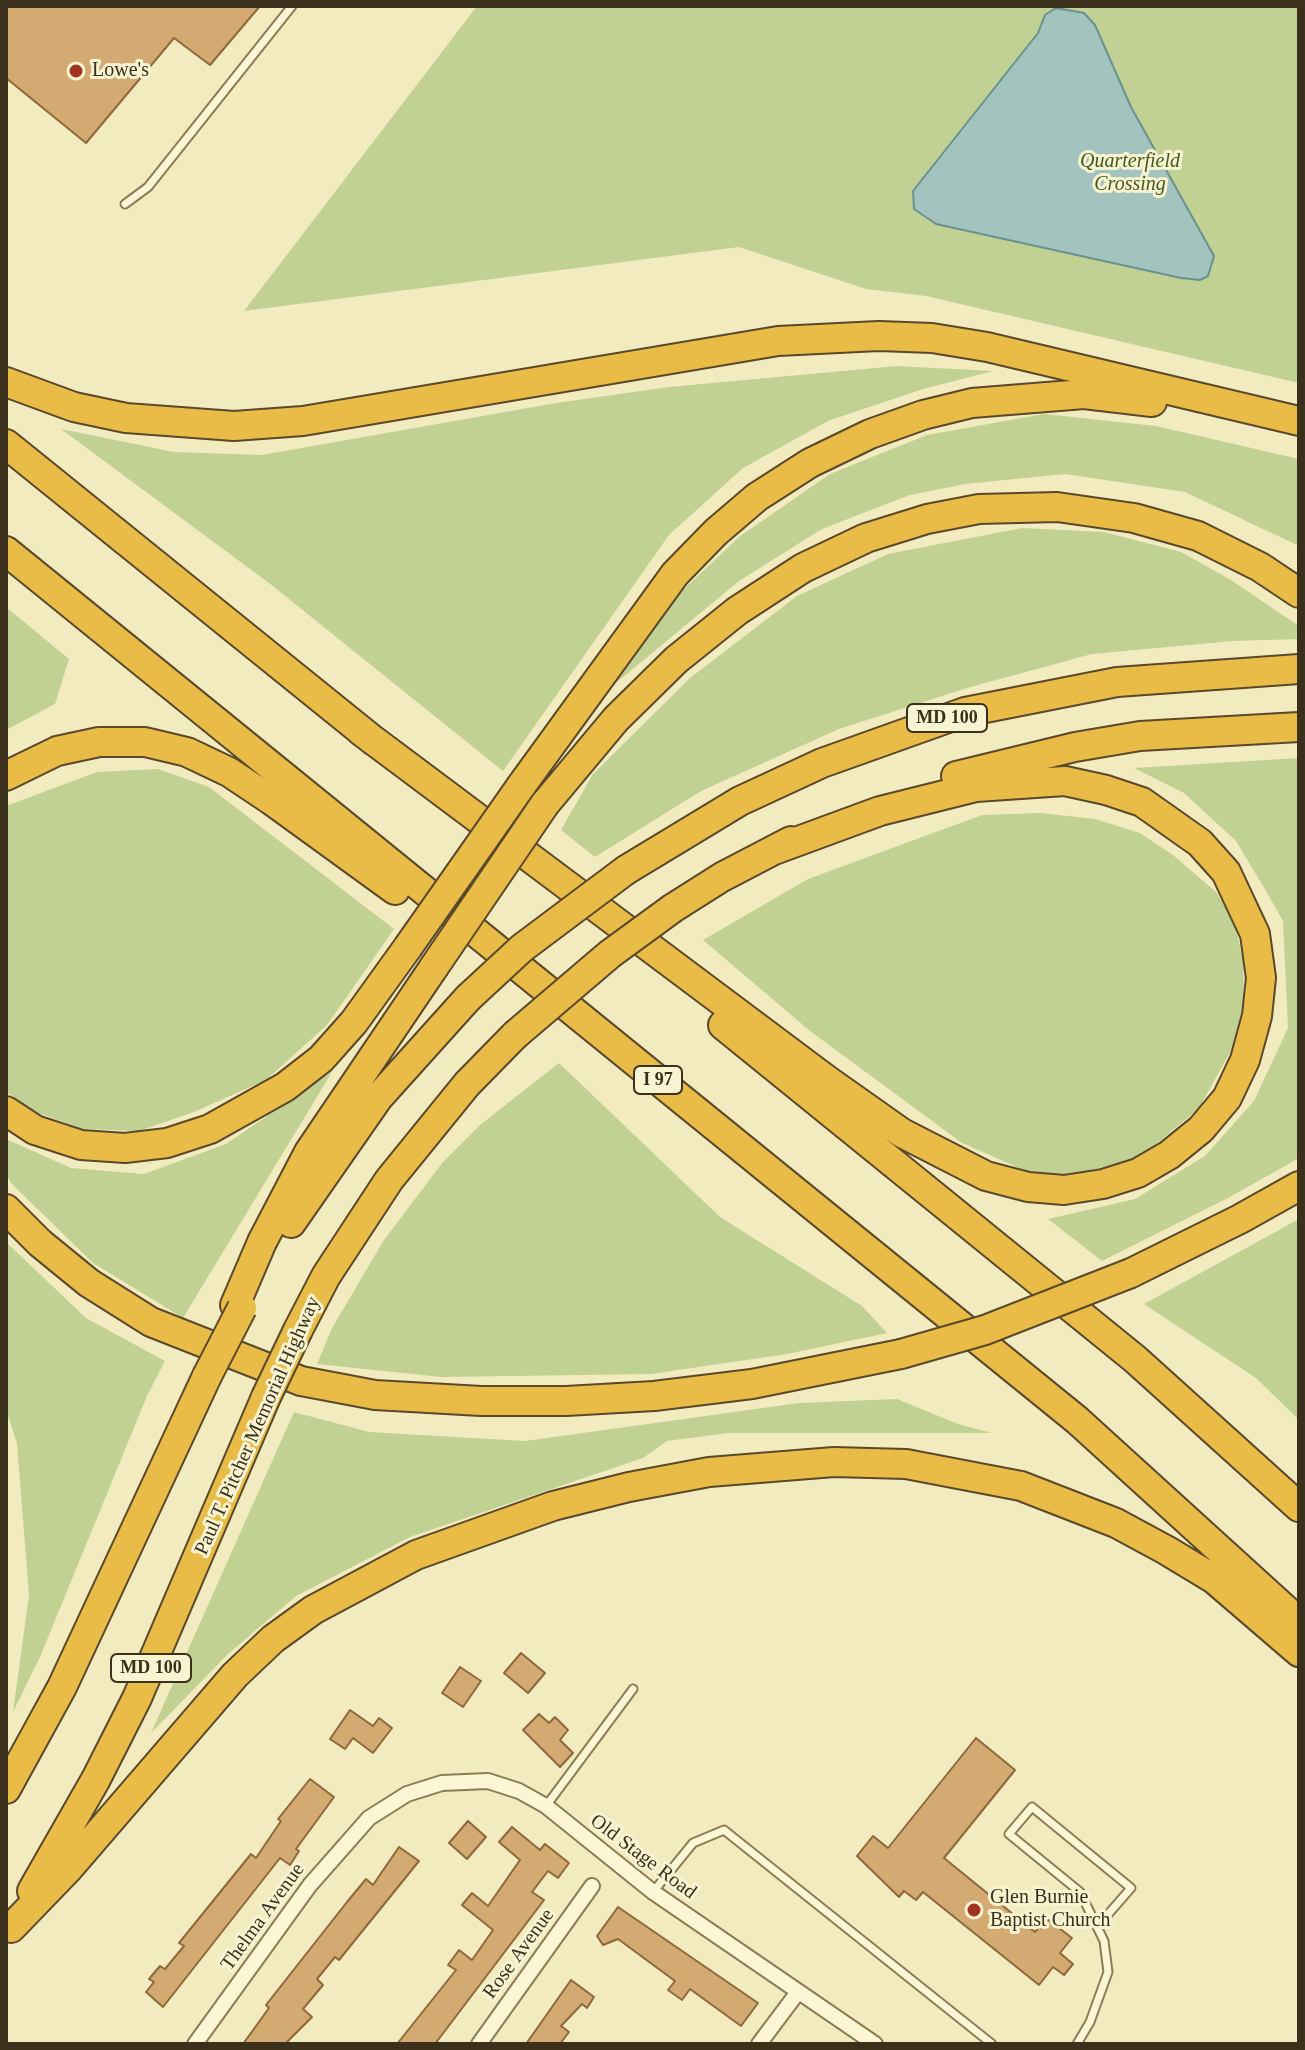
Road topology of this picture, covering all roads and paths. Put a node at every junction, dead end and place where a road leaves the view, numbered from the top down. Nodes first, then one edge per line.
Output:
1 (292, 6) edge
2 (125, 204) dead end
3 (6, 382) edge
4 (1299, 424) edge
5 (6, 444) edge
6 (6, 551) edge
7 (1299, 593) edge
8 (1299, 669) edge
9 (1299, 727) edge
10 (361, 731) junction
11 (6, 776) edge
12 (774, 850) junction
13 (688, 1104) junction
14 (6, 1111) edge
15 (1299, 1186) edge
16 (6, 1209) edge
17 (238, 1306) junction
18 (1299, 1507) edge
19 (1299, 1622) edge
20 (1299, 1652) edge
21 (633, 1689) dead end
22 (6, 1789) edge
23 (546, 1806) junction
24 (369, 1818) joint
25 (592, 1886) dead end
26 (653, 1892) junction
27 (1097, 1927) junction
28 (8, 1930) edge
29 (798, 1992) junction
30 (195, 2044) edge
31 (479, 2044) edge
32 (759, 2044) edge
33 (875, 2044) edge
34 (992, 2044) edge
35 (1077, 2044) edge

1 - 2 lane
3 - 4 highway
4 - 14 highway, bridge
5 - 10 highway
6 - 13 highway, I 97
7 - 17 highway, bridge
8 - 17 highway, MD 100, bridge
9 - 12 highway, Paul T. Pitcher Memorial Highway / MD 100
10 - 12 highway
10 - 18 highway
11 - 13 highway
12 - 28 highway, Paul T. Pitcher Memorial Highway / MD 100, bridge
13 - 19 highway, I 97
15 - 16 highway, bridge
17 - 22 highway, bridge
20 - 28 highway
21 - 23 lane
23 - 24 street, Old Stage Road
23 - 26 street, Old Stage Road
24 - 30 street, Thelma Avenue
25 - 31 street, Rose Avenue
26 - 29 street, Old Stage Road
26 - 34 lane
27 - 27 lane
27 - 35 lane
29 - 32 street
29 - 33 street, Old Stage Road

